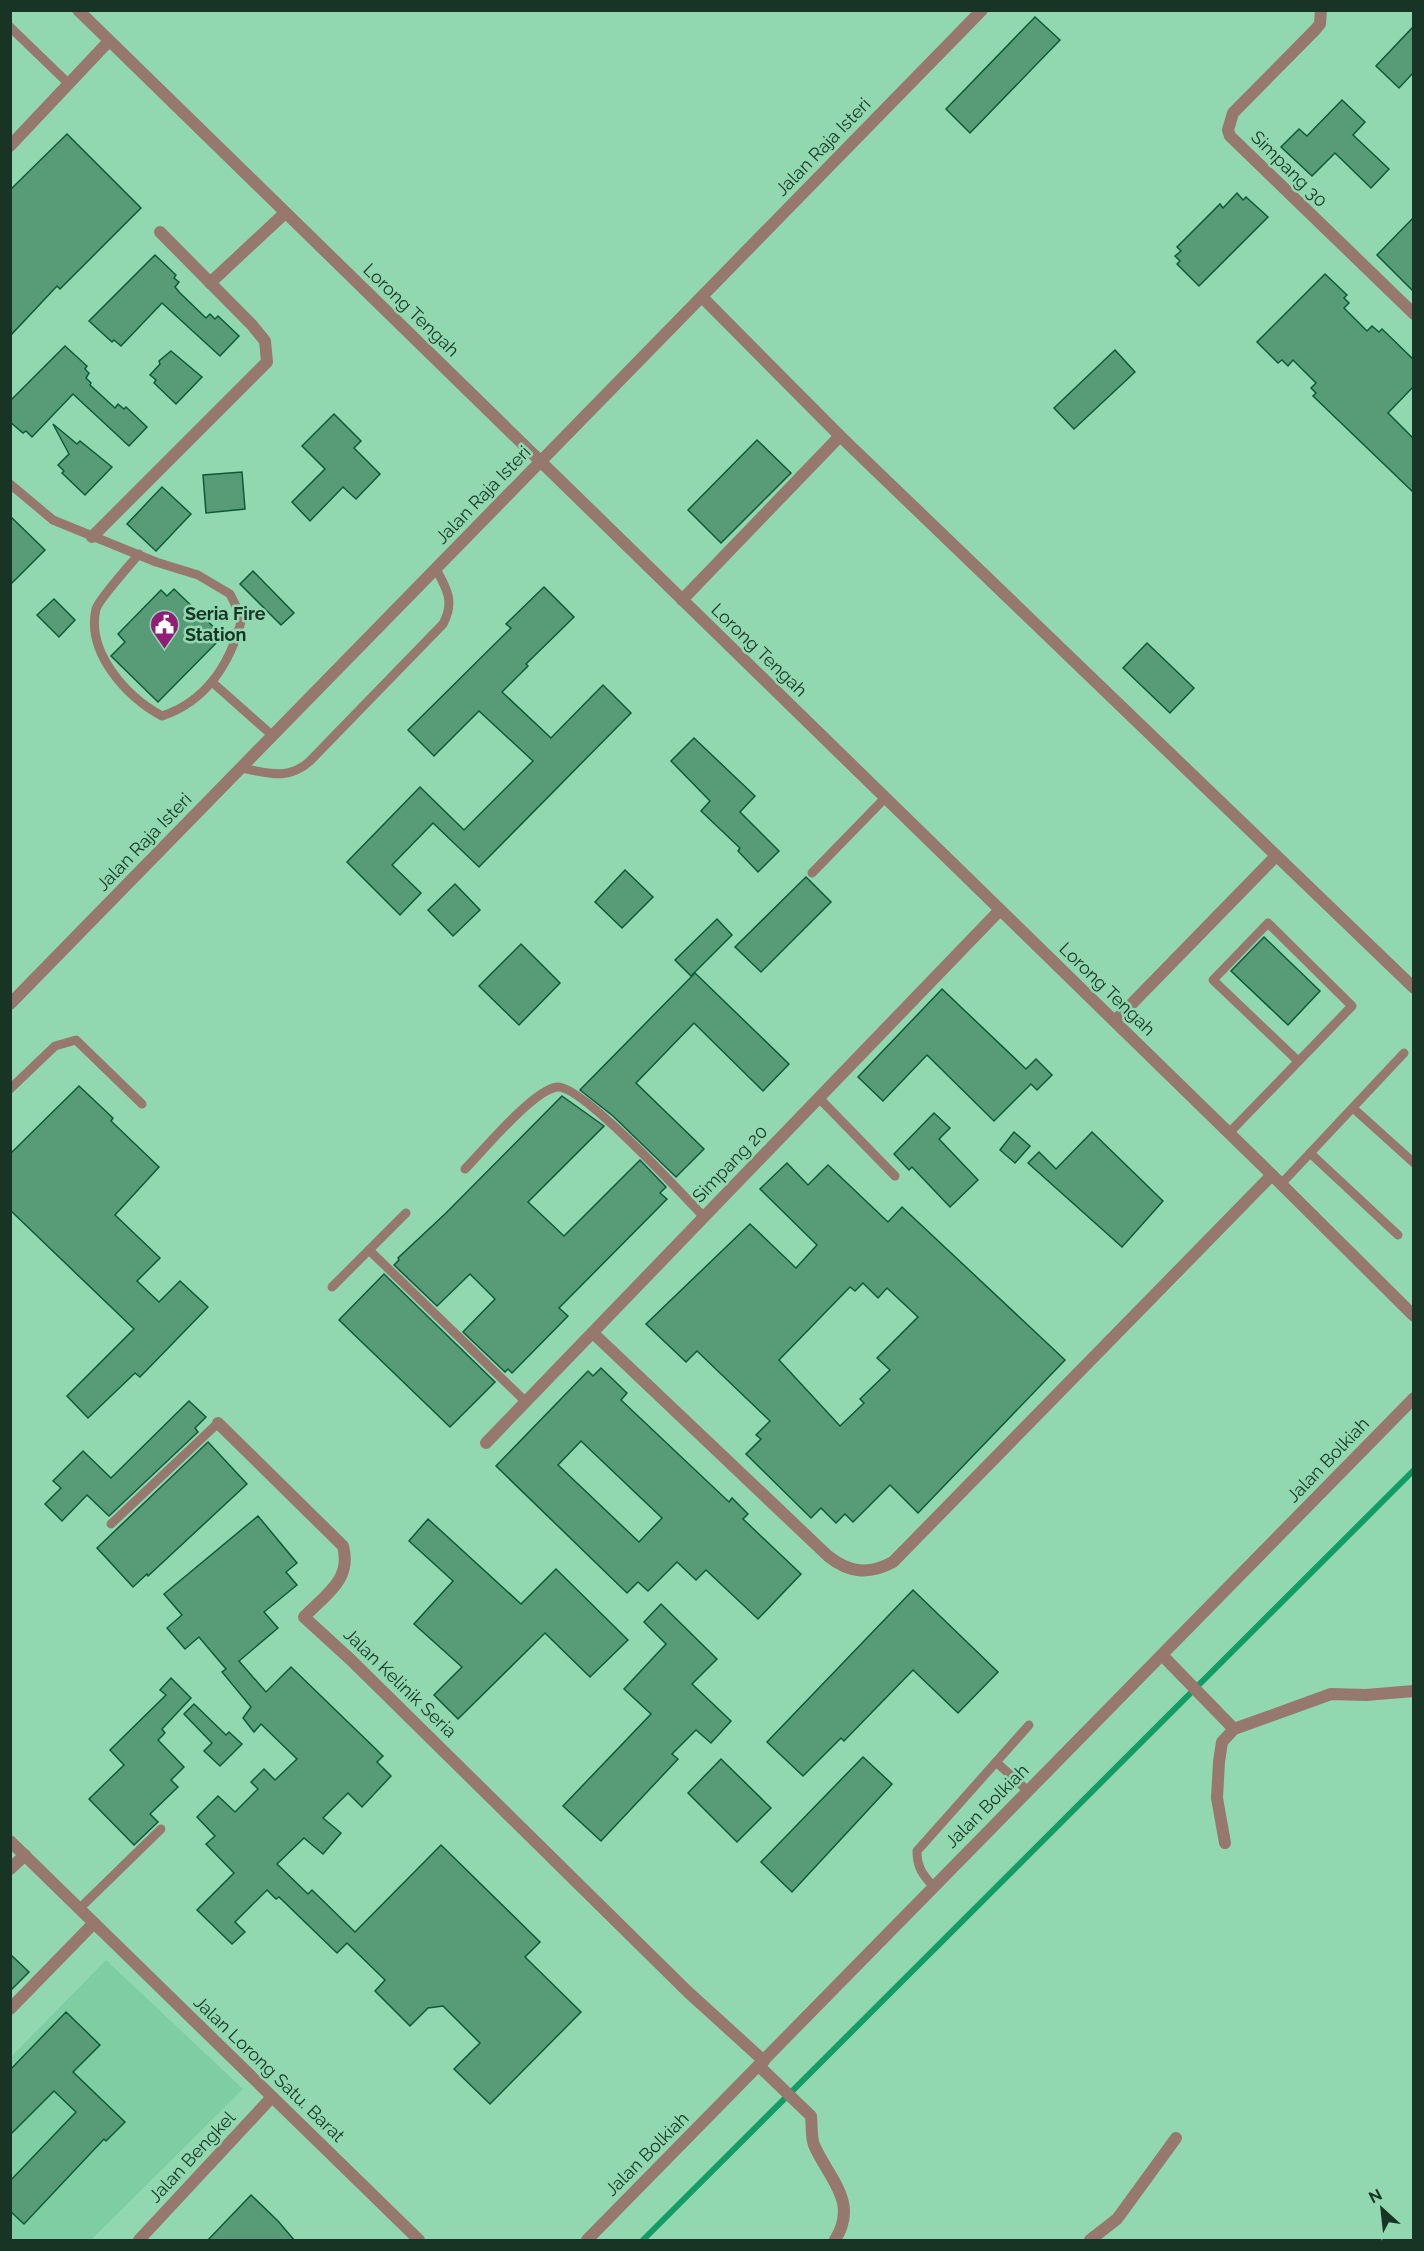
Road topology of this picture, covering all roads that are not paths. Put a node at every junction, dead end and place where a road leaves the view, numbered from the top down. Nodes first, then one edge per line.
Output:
1 (78, 10) edge
2 (982, 10) edge
3 (1321, 10) edge
4 (10, 27) edge
5 (109, 41) junction
6 (69, 84) junction
7 (10, 146) edge
8 (285, 213) junction
9 (160, 232) dead end
10 (210, 283) junction
11 (702, 297) junction
12 (1413, 314) edge
13 (840, 436) junction
14 (540, 462) junction
15 (10, 484) edge
16 (92, 537) junction
17 (139, 554) junction
18 (436, 569) junction
19 (682, 600) junction
20 (212, 682) junction
21 (273, 736) junction
22 (242, 768) junction
23 (885, 798) junction
24 (1275, 857) junction
25 (812, 873) dead end
26 (1000, 910) junction
27 (1413, 988) edge
28 (10, 1004) edge
29 (1115, 1021) junction
30 (1404, 1053) dead end
31 (1298, 1061) junction
32 (10, 1089) edge
33 (819, 1098) junction
34 (142, 1104) dead end
35 (1353, 1108) junction
36 (1229, 1133) junction
37 (1310, 1153) junction
38 (1413, 1163) edge
39 (465, 1169) dead end
40 (895, 1176) dead end
41 (1277, 1179) junction
42 (406, 1213) dead end
43 (704, 1217) junction
44 (1398, 1235) dead end
45 (369, 1250) junction
46 (332, 1287) dead end
47 (1413, 1316) edge
48 (593, 1333) junction
49 (1413, 1398) edge
50 (526, 1402) junction
51 (218, 1423) joint
52 (486, 1443) dead end
53 (111, 1524) dead end
54 (1162, 1655) junction
55 (1413, 1691) edge
56 (1029, 1725) dead end
57 (1234, 1729) junction
58 (996, 1762) junction
59 (1029, 1791) junction
60 (161, 1829) dead end
61 (10, 1841) edge
62 (1225, 1843) dead end
63 (25, 1855) junction
64 (10, 1869) edge
65 (933, 1886) junction
66 (80, 1908) junction
67 (94, 1923) junction
68 (10, 2009) edge
69 (761, 2064) junction
70 (272, 2097) junction
71 (1176, 2138) dead end
72 (835, 2240) edge
73 (139, 2241) edge
74 (418, 2241) edge
75 (587, 2241) edge
76 (1090, 2241) edge

1 - 5 street, Lorong Tengah
2 - 11 street, Jalan Raja Isteri
3 - 12 street, Simpang 30
4 - 6 lane
5 - 6 street
5 - 8 street, Lorong Tengah
6 - 7 street
8 - 10 street
8 - 14 street, Lorong Tengah
9 - 10 street
10 - 16 street
11 - 13 street
11 - 14 street, Jalan Raja Isteri
13 - 19 street
13 - 24 street
14 - 18 street, Jalan Raja Isteri
14 - 19 street, Lorong Tengah
15 - 16 lane
16 - 17 lane
17 - 20 lane
17 - 20 lane
18 - 21 street, Jalan Raja Isteri
18 - 22 lane
19 - 23 street, Lorong Tengah
20 - 21 lane
21 - 22 street, Jalan Raja Isteri
22 - 28 street, Jalan Raja Isteri
23 - 25 lane
23 - 26 street, Lorong Tengah
24 - 27 street
24 - 29 street
26 - 29 street, Lorong Tengah
26 - 33 street, Simpang 20
29 - 36 street, Lorong Tengah
30 - 35 lane
31 - 31 lane
31 - 36 lane
32 - 34 lane
33 - 40 lane
33 - 43 street, Simpang 20
35 - 37 lane
35 - 38 lane
36 - 41 street, Lorong Tengah
37 - 41 lane
37 - 44 lane
39 - 43 lane
41 - 47 street, Lorong Tengah
41 - 48 street
42 - 45 lane
43 - 48 street, Simpang 20
45 - 46 lane
45 - 50 lane
48 - 50 street, Simpang 20
49 - 54 street, Jalan Bolkiah
50 - 52 street, Simpang 20
51 - 53 lane, Jalan Kelinik Seria
51 - 69 street, Jalan Kelinik Seria
54 - 57 street
54 - 59 street, Jalan Bolkiah
55 - 57 street
56 - 58 lane
57 - 62 street
58 - 59 lane
58 - 65 lane
59 - 65 street, Jalan Bolkiah
60 - 66 lane
61 - 63 street, Jalan Lorong Satu. Barat
63 - 64 street
63 - 66 street, Jalan Lorong Satu. Barat
65 - 69 street, Jalan Bolkiah
66 - 67 street, Jalan Lorong Satu. Barat
67 - 68 street
67 - 70 street, Jalan Lorong Satu. Barat
69 - 72 street
69 - 75 street, Jalan Bolkiah
70 - 73 street, Jalan Bengkel
70 - 74 street, Jalan Lorong Satu. Barat
71 - 76 street

